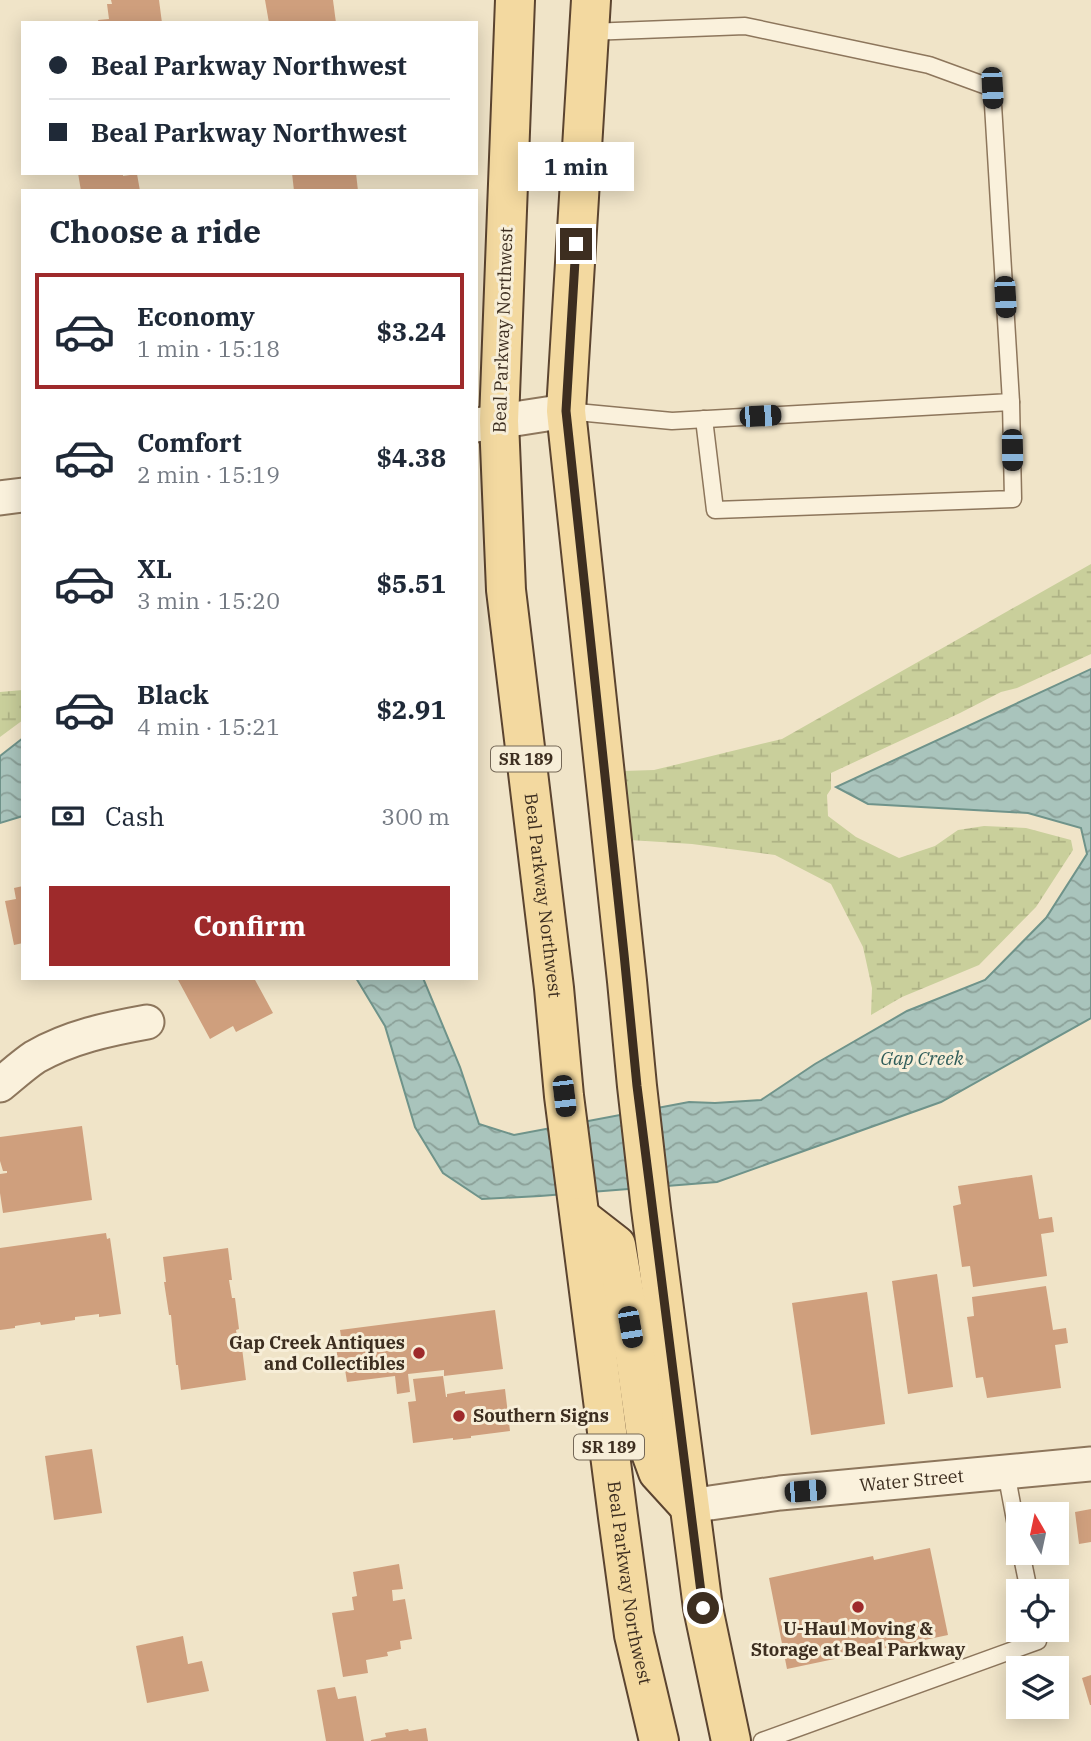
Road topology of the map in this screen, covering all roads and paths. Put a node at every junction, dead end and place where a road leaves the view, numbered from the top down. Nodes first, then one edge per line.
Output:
1 (515, 0) edge
2 (590, 16) edge
3 (1011, 402) junction
4 (566, 411) junction
5 (704, 419) junction
6 (488, 423) edge
7 (21, 495) edge
8 (0, 498) edge
9 (147, 1022) dead end
10 (0, 1085) edge
11 (580, 1217) junction
12 (1091, 1464) edge
13 (1006, 1472) junction
14 (1012, 1502) edge
15 (689, 1506) junction
16 (1035, 1642) edge
17 (659, 1741) edge
18 (731, 1741) edge
19 (762, 1741) edge

1 - 6 main road, Beal Parkway Northwest / SR 189
2 - 3 lane
2 - 4 main road
3 - 5 lane
3 - 5 lane
4 - 5 lane
4 - 6 street
4 - 15 main road
6 - 11 main road, Beal Parkway Northwest / SR 189
7 - 8 street
9 - 10 street
11 - 15 main road
11 - 17 main road, Beal Parkway Northwest / SR 189
12 - 13 street, Water Street
13 - 14 lane
13 - 15 street, Water Street
15 - 18 main road
16 - 19 lane

